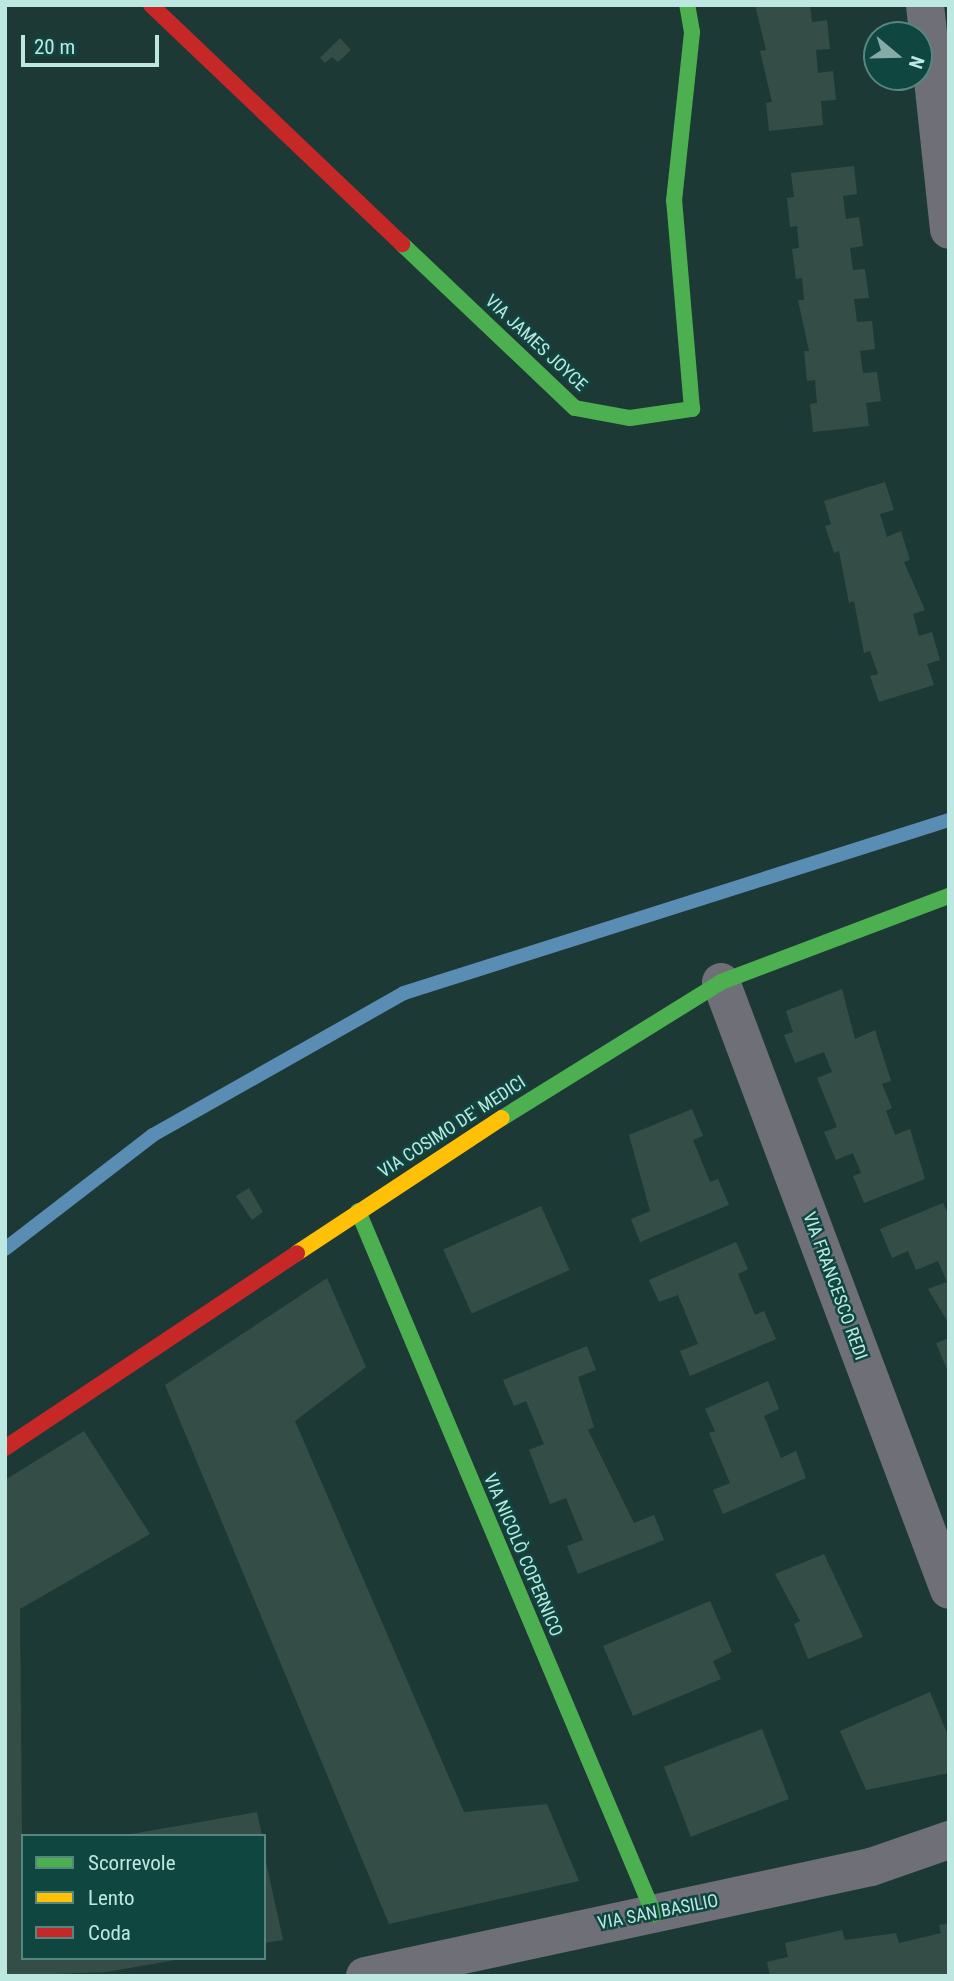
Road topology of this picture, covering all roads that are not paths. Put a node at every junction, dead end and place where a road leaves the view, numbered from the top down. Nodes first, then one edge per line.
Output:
1 (151, 5) edge
2 (687, 5) edge
3 (925, 5) edge
4 (949, 230) edge
5 (949, 896) edge
6 (721, 982) junction
7 (358, 1211) junction
8 (5, 1448) edge
9 (949, 1590) edge
10 (949, 1840) edge
11 (654, 1914) junction
12 (365, 1976) edge

1 - 2 street, VIA JAMES JOYCE
3 - 4 street
5 - 6 street, VIA COSIMO DE' MEDICI
6 - 7 street, VIA COSIMO DE' MEDICI
6 - 9 street, VIA FRANCESCO REDI
7 - 8 street, VIA COSIMO DE' MEDICI
7 - 11 street, VIA NICOLÒ COPERNICO
10 - 11 street, VIA SAN BASILIO
11 - 12 street, VIA SAN BASILIO

